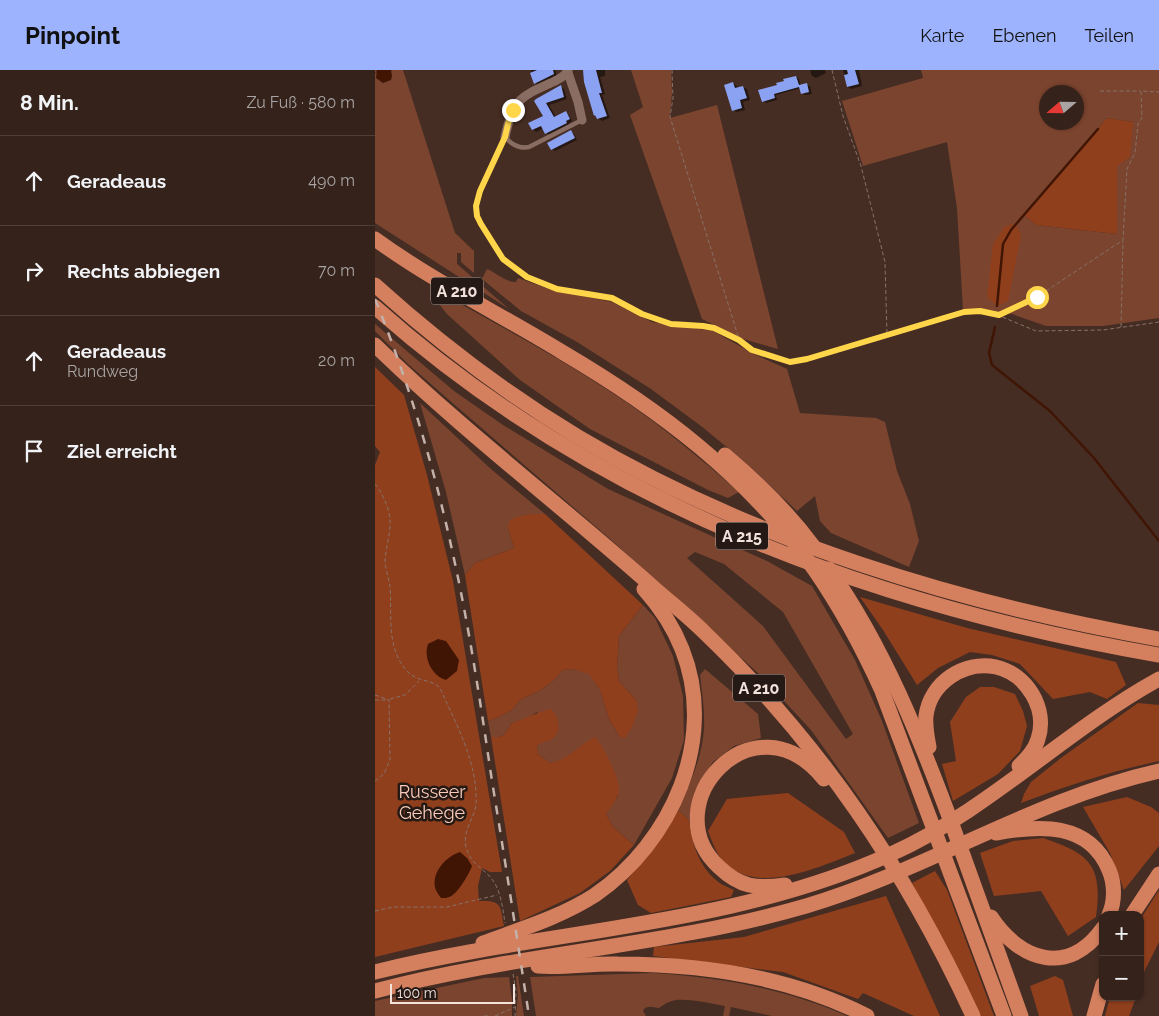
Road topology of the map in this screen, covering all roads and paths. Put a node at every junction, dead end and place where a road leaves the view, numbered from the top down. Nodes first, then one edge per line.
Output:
1 (567, 70) edge
2 (673, 70) edge
3 (832, 70) edge
4 (1100, 91) dead end
5 (1141, 92) junction
6 (1159, 92) edge
7 (582, 120) joint
8 (505, 137) junction
9 (375, 239) edge
10 (1123, 240) junction
11 (375, 285) edge
12 (375, 307) edge
13 (999, 315) junction
14 (1159, 322) edge
15 (1121, 327) junction
16 (887, 335) junction
17 (739, 340) junction
18 (375, 345) edge
19 (727, 463) junction
20 (375, 484) edge
21 (615, 553) junction
22 (1159, 639) edge
23 (1159, 655) edge
24 (1159, 678) edge
25 (420, 680) junction
26 (375, 695) edge
27 (375, 700) edge
28 (389, 700) junction
29 (1159, 771) edge
30 (375, 781) edge
31 (940, 792) junction
32 (989, 796) junction
33 (973, 838) junction
34 (880, 844) junction
35 (1159, 874) edge
36 (823, 881) junction
37 (499, 894) junction
38 (979, 896) junction
39 (375, 910) edge
40 (1110, 911) edge
41 (1135, 911) edge
42 (1099, 934) edge
43 (506, 936) junction
44 (524, 936) junction
45 (529, 962) junction
46 (375, 972) edge
47 (375, 991) edge
48 (1099, 998) edge
49 (515, 1007) dead end
50 (484, 1016) edge
51 (488, 1016) edge
52 (495, 1016) edge
53 (867, 1016) edge
54 (973, 1016) edge
55 (1005, 1016) edge
56 (1021, 1016) edge
57 (1094, 1016) edge

1 - 7 street
1 - 8 street
2 - 17 path
3 - 16 path
4 - 5 path
5 - 6 path
5 - 10 path
7 - 8 lane
8 - 17 path
9 - 19 highway, A 210
10 - 13 path
10 - 15 path
11 - 22 highway, A 215
12 - 23 highway, A 215
13 - 15 path
13 - 16 path
14 - 15 path
16 - 17 path
18 - 21 highway, A 210
19 - 31 highway
19 - 55 highway
20 - 25 path
21 - 34 highway, A 210
21 - 44 highway
24 - 32 highway
25 - 28 path
25 - 37 path
26 - 28 path
27 - 28 path
28 - 30 path
29 - 33 highway
31 - 32 highway
31 - 38 highway
32 - 36 highway
33 - 40 highway
33 - 45 highway
34 - 36 highway
34 - 54 highway, A 210
35 - 41 highway
36 - 44 highway
37 - 39 path
37 - 43 path
38 - 42 highway
38 - 56 highway
43 - 44 highway
43 - 46 highway
45 - 47 highway
45 - 53 highway
48 - 57 highway
49 - 52 path
50 - 51 path

